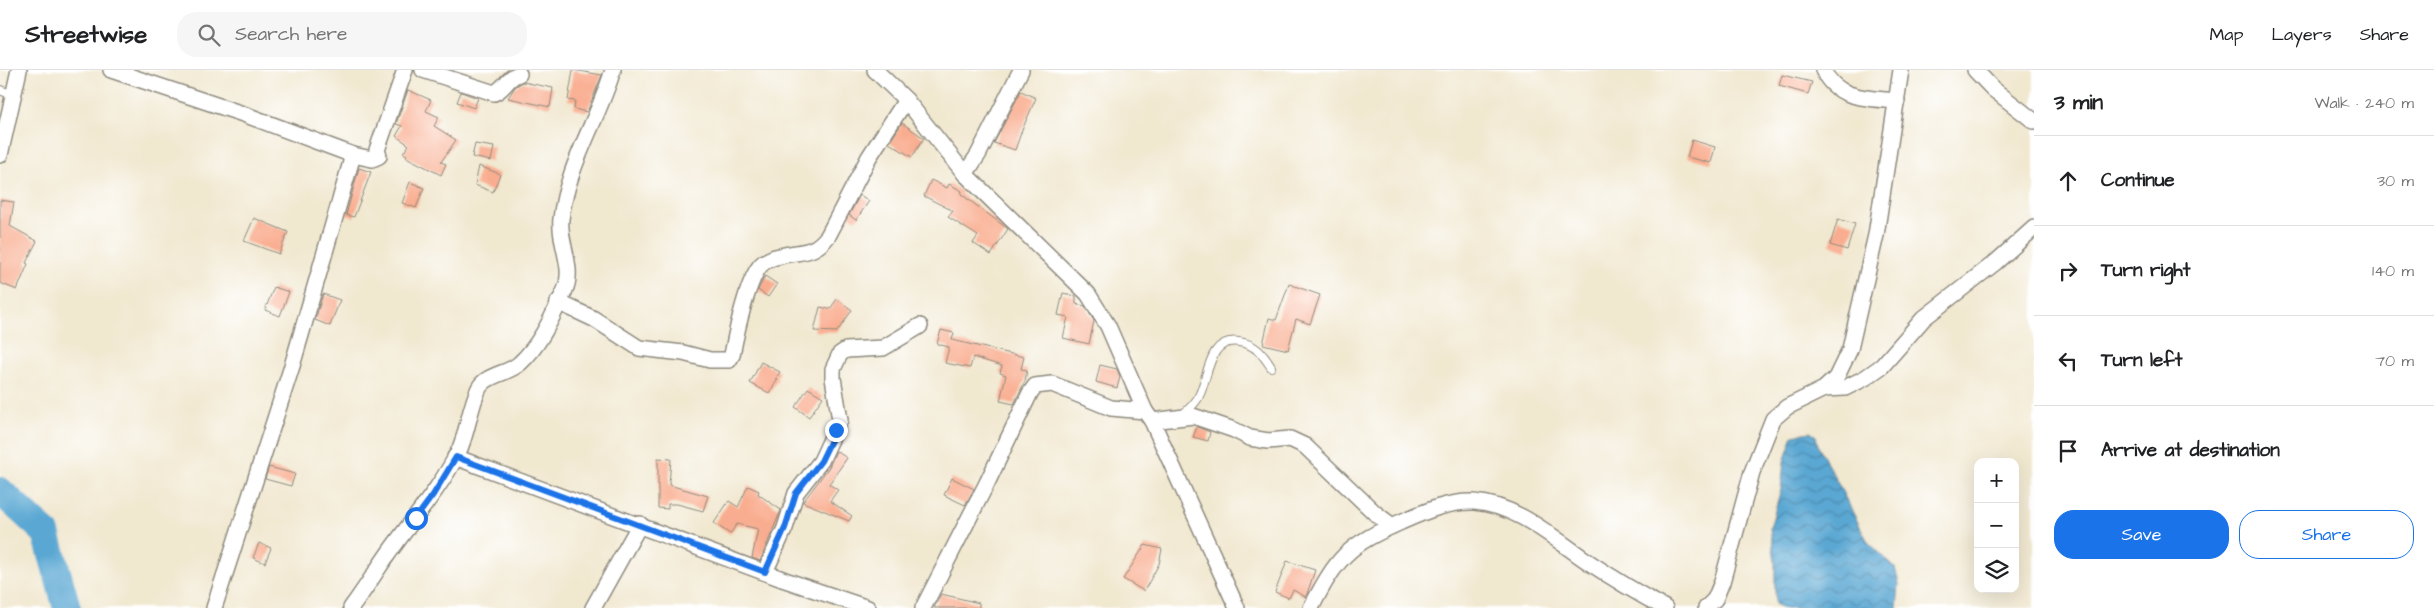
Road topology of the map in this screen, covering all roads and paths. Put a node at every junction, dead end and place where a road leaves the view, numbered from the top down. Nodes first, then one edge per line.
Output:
1 (19, 70) edge
2 (111, 70) edge
3 (405, 70) edge
4 (423, 70) edge
5 (613, 70) edge
6 (875, 70) edge
7 (1021, 70) edge
8 (1823, 70) edge
9 (1901, 70) edge
10 (1975, 70) edge
11 (519, 74) dead end
12 (7, 92) edge
13 (906, 100) junction
14 (1897, 102) junction
15 (2034, 121) edge
16 (0, 155) edge
17 (353, 155) junction
18 (971, 165) junction
19 (2034, 228) edge
20 (558, 302) junction
21 (920, 326) dead end
22 (1271, 367) dead end
23 (1824, 389) junction
24 (1162, 417) junction
25 (456, 457) junction
26 (640, 524) junction
27 (1392, 526) junction
28 (765, 572) junction
29 (214, 608) edge
30 (351, 608) edge
31 (593, 608) edge
32 (868, 608) edge
33 (922, 608) edge
34 (1237, 608) edge
35 (1311, 608) edge
36 (1665, 608) edge
37 (1706, 608) edge

1 - 12 street
2 - 17 street
3 - 17 street
4 - 11 street
5 - 20 street
6 - 13 street
7 - 18 street
8 - 14 street
9 - 14 street
10 - 15 street
12 - 16 street
13 - 18 street
13 - 20 street
14 - 23 street
17 - 29 street
18 - 24 street
19 - 23 street
20 - 25 street
21 - 28 street
22 - 24 lane
23 - 37 street
24 - 27 street
24 - 33 street
24 - 34 street
25 - 26 street
25 - 30 street
26 - 28 street
26 - 31 street
27 - 35 street
27 - 36 street
28 - 32 street

